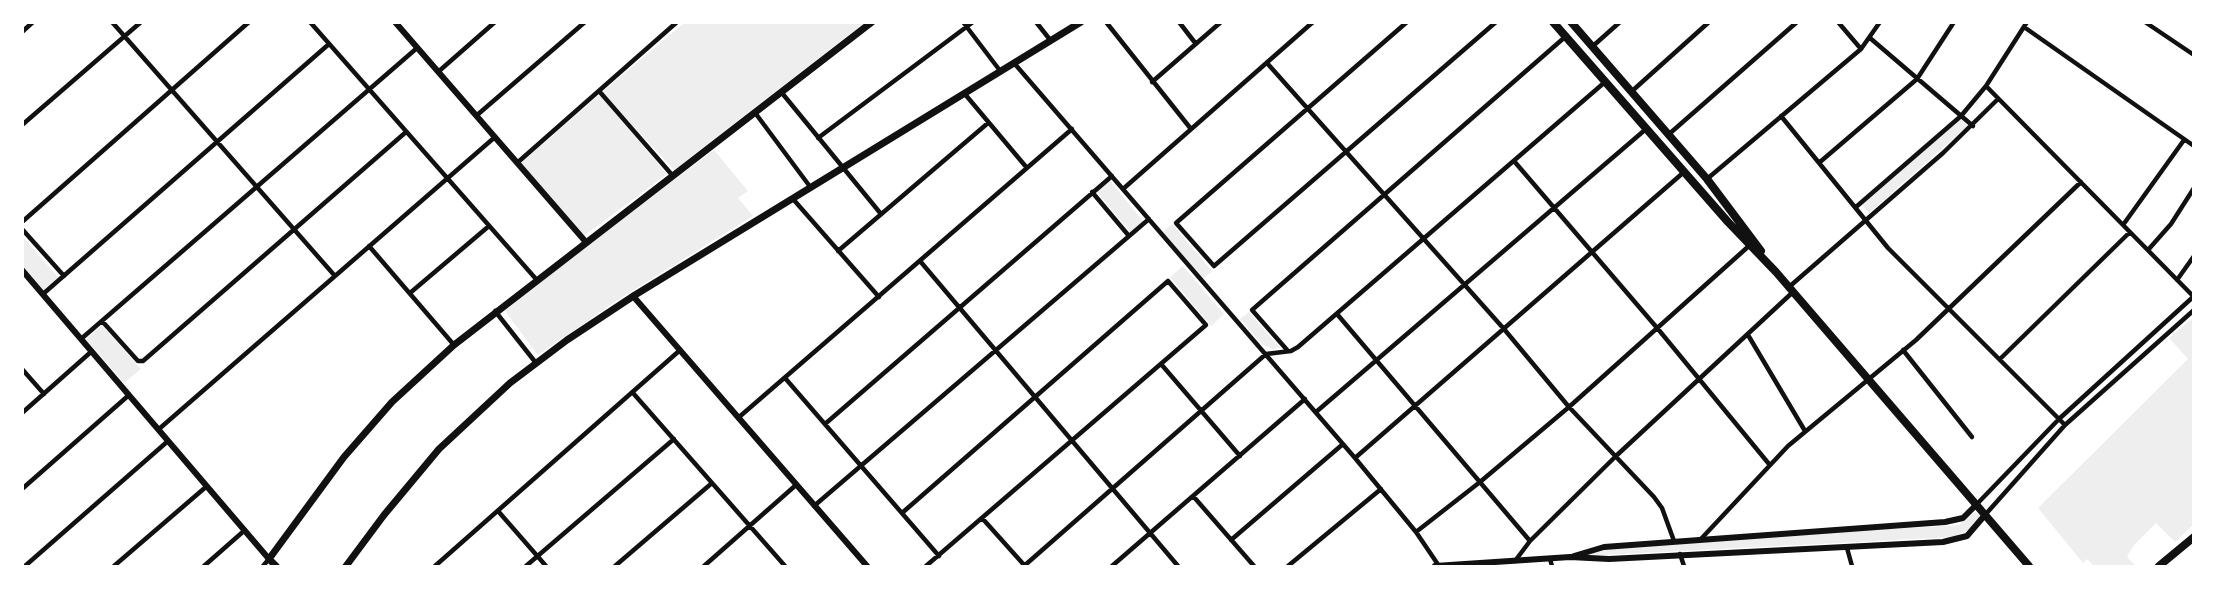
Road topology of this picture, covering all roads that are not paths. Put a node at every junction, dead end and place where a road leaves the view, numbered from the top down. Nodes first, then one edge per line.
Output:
1 (33, 22) edge
2 (112, 22) edge
3 (141, 22) edge
4 (249, 22) edge
5 (310, 22) edge
6 (406, 22) edge
7 (495, 22) edge
8 (585, 22) edge
9 (677, 22) edge
10 (872, 22) edge
11 (972, 22) edge
12 (1036, 22) edge
13 (1081, 22) edge
14 (1106, 22) edge
15 (1179, 22) edge
16 (1221, 22) edge
17 (1313, 22) edge
18 (1407, 22) edge
19 (1496, 22) edge
20 (1571, 22) edge
21 (1620, 22) edge
22 (1709, 22) edge
23 (1797, 22) edge
24 (1880, 22) edge
25 (1954, 22) edge
26 (2145, 22) edge
27 (1839, 24) edge
28 (397, 25) edge
29 (965, 25) edge
30 (1555, 25) edge
31 (2026, 25) edge
32 (22, 32) edge
33 (124, 37) junction
34 (1565, 37) junction
35 (1870, 38) junction
36 (1051, 41) junction
37 (329, 44) junction
38 (1196, 44) junction
39 (1592, 47) junction
40 (417, 48) junction
41 (1861, 49) junction
42 (2193, 55) edge
43 (1014, 63) junction
44 (1267, 63) junction
45 (438, 72) junction
46 (1001, 72) junction
47 (1917, 79) junction
48 (1152, 82) junction
49 (1605, 82) junction
50 (1986, 86) junction
51 (369, 90) junction
52 (172, 91) junction
53 (599, 91) junction
54 (1631, 92) junction
55 (782, 93) junction
56 (964, 93) junction
57 (1998, 99) junction
58 (1307, 108) junction
59 (756, 114) junction
60 (476, 116) junction
61 (1781, 116) junction
62 (1961, 116) junction
63 (988, 123) junction
64 (22, 125) edge
65 (1973, 126) junction
66 (1072, 129) junction
67 (1191, 129) junction
68 (1646, 129) junction
69 (406, 132) junction
70 (1668, 135) junction
71 (495, 137) junction
72 (818, 138) junction
73 (2184, 140) junction
74 (217, 142) junction
75 (2193, 146) edge
76 (1346, 152) junction
77 (1514, 161) junction
78 (1820, 162) junction
79 (517, 163) junction
80 (1027, 168) junction
81 (843, 169) junction
82 (1684, 172) junction
83 (672, 176) junction
84 (1112, 176) junction
85 (447, 178) junction
86 (1707, 179) junction
87 (2081, 182) junction
88 (256, 187) junction
89 (811, 188) junction
90 (2193, 188) edge
91 (1123, 189) junction
92 (1092, 192) junction
93 (1384, 195) junction
94 (793, 199) junction
95 (1554, 207) junction
96 (1856, 207) junction
97 (881, 214) junction
98 (1149, 219) junction
99 (1866, 220) junction
100 (22, 222) edge
101 (2123, 225) junction
102 (489, 226) junction
103 (22, 229) edge
104 (294, 230) junction
105 (2130, 232) junction
106 (1129, 236) junction
107 (1424, 239) junction
108 (585, 241) junction
109 (1750, 245) junction
110 (369, 246) junction
111 (2148, 250) junction
112 (838, 251) junction
113 (1593, 252) junction
114 (2193, 256) edge
115 (920, 261) junction
116 (22, 270) edge
117 (1776, 272) junction
118 (64, 276) junction
119 (335, 276) junction
120 (536, 279) junction
121 (2177, 280) junction
122 (1464, 285) junction
123 (1791, 289) junction
124 (410, 293) junction
125 (43, 294) junction
126 (633, 296) junction
127 (879, 297) junction
128 (2193, 297) edge
129 (959, 308) junction
130 (1950, 308) junction
131 (2193, 310) edge
132 (495, 311) junction
133 (1337, 314) junction
134 (102, 321) junction
135 (1504, 329) junction
136 (1658, 329) junction
137 (1748, 335) junction
138 (81, 339) junction
139 (454, 345) junction
140 (1904, 350) junction
141 (92, 351) junction
142 (680, 351) junction
143 (996, 351) junction
144 (1288, 351) junction
145 (1266, 354) junction
146 (2000, 359) junction
147 (1376, 360) junction
148 (536, 363) junction
149 (1161, 364) junction
150 (22, 369) edge
151 (785, 378) junction
152 (1700, 380) junction
153 (1869, 380) junction
154 (633, 393) junction
155 (44, 394) junction
156 (129, 395) junction
157 (1035, 396) junction
158 (1305, 399) junction
159 (1415, 406) junction
160 (1569, 407) junction
161 (1201, 411) junction
162 (1316, 412) junction
163 (22, 413) edge
164 (738, 418) junction
165 (2059, 419) junction
166 (825, 424) junction
167 (2065, 425) junction
168 (159, 429) junction
169 (1805, 430) junction
170 (1972, 437) dead end
171 (674, 439) junction
172 (1073, 440) junction
173 (168, 441) junction
174 (1343, 444) junction
175 (1240, 456) junction
176 (1616, 456) junction
177 (1355, 458) junction
178 (1769, 464) junction
179 (862, 466) junction
180 (712, 483) junction
181 (1480, 483) junction
182 (796, 485) junction
183 (207, 486) junction
184 (1113, 488) junction
185 (22, 489) edge
186 (1381, 489) junction
187 (1193, 496) junction
188 (1976, 505) junction
189 (814, 506) junction
190 (498, 512) junction
191 (902, 513) junction
192 (1985, 515) junction
193 (982, 518) junction
194 (750, 526) junction
195 (245, 530) junction
196 (1416, 532) junction
197 (1151, 533) junction
198 (2193, 537) edge
199 (1231, 540) junction
200 (1700, 540) junction
201 (1530, 541) junction
202 (1674, 542) junction
203 (1847, 548) junction
204 (1680, 554) junction
205 (939, 555) junction
206 (537, 557) junction
207 (1570, 557) junction
208 (269, 559) junction
209 (1550, 559) junction
210 (1515, 561) junction
211 (1025, 566) edge
212 (1437, 566) edge
213 (25, 567) edge
214 (114, 567) edge
215 (204, 567) edge
216 (263, 567) edge
217 (276, 567) edge
218 (346, 567) edge
219 (435, 567) edge
220 (526, 567) edge
221 (546, 567) edge
222 (615, 567) edge
223 (704, 567) edge
224 (785, 567) edge
225 (867, 567) edge
226 (926, 567) edge
227 (1112, 567) edge
228 (1178, 567) edge
229 (1254, 567) edge
230 (1288, 567) edge
231 (1552, 567) edge
232 (1684, 567) edge
233 (1852, 567) edge
234 (2030, 567) edge
235 (2159, 567) edge

1 - 32 street
2 - 33 street
3 - 33 street
4 - 52 street
5 - 37 street
6 - 28 street
7 - 45 street
8 - 60 street
9 - 53 street
10 - 55 main road
11 - 29 street
12 - 36 street
13 - 36 main road
14 - 48 street
15 - 38 street
16 - 38 street
17 - 44 street
18 - 58 street
19 - 76 street
20 - 39 main road
21 - 39 street
22 - 54 street
23 - 70 street
24 - 35 street
25 - 47 street
26 - 42 street
27 - 41 street
28 - 40 street
29 - 46 street
29 - 72 street
30 - 34 main road
30 - 39 main road
31 - 50 street
31 - 73 street
33 - 52 street
33 - 64 street
34 - 49 main road
34 - 93 street
35 - 41 street
35 - 47 street
36 - 43 main road
37 - 51 street
37 - 74 street
38 - 48 street
39 - 54 main road
40 - 45 street
40 - 51 street
41 - 61 street
43 - 46 main road
43 - 66 street
44 - 58 street
44 - 67 street
45 - 60 street
46 - 56 main road
47 - 62 street
47 - 78 street
48 - 67 street
49 - 68 main road
49 - 77 street
50 - 57 street
50 - 62 street
51 - 69 street
51 - 88 street
52 - 74 street
52 - 100 street
53 - 79 street
53 - 83 street
54 - 70 main road
55 - 59 main road
55 - 72 street
56 - 63 street
56 - 81 main road
57 - 65 street
57 - 87 street
58 - 76 street
58 - 76 street
59 - 83 main road
59 - 89 street
60 - 71 street
61 - 78 street
61 - 86 street
62 - 65 street
62 - 96 street
63 - 80 street
63 - 97 street
65 - 99 street
66 - 80 street
66 - 84 street
67 - 91 street
68 - 82 main road
68 - 95 street
69 - 85 street
69 - 104 street
70 - 86 main road
71 - 79 street
71 - 85 street
72 - 81 street
73 - 75 street
73 - 101 street
74 - 88 street
74 - 118 street
76 - 93 street
77 - 95 street
77 - 107 street
78 - 96 street
79 - 108 street
80 - 115 street
81 - 89 main road
81 - 97 street
82 - 109 main road
82 - 113 street
83 - 108 main road
84 - 91 street
84 - 92 street
85 - 102 street
85 - 110 street
86 - 117 main road
87 - 101 street
87 - 130 street
88 - 104 street
88 - 134 street
89 - 94 main road
90 - 111 street
91 - 98 street
92 - 106 street
92 - 129 street
93 - 107 street
93 - 144 street
94 - 112 street
94 - 126 main road
95 - 113 street
95 - 122 street
96 - 99 street
97 - 112 street
98 - 106 street
98 - 145 street
99 - 123 street
99 - 130 street
101 - 105 street
102 - 120 street
102 - 124 street
103 - 118 street
104 - 119 street
104 - 134 street
105 - 111 street
105 - 146 street
106 - 143 street
107 - 122 street
107 - 133 street
108 - 120 main road
109 - 117 main road
109 - 136 street
110 - 119 street
110 - 124 street
111 - 121 street
112 - 127 street
113 - 135 street
113 - 136 street
114 - 121 street
115 - 127 street
115 - 129 street
116 - 125 street
117 - 123 main road
118 - 125 street
119 - 168 street
120 - 132 main road
121 - 128 street
122 - 135 street
122 - 147 street
123 - 137 street
123 - 153 main road
124 - 139 street
125 - 138 street
126 - 142 street
126 - 148 main road
127 - 151 street
128 - 165 street
129 - 143 street
129 - 166 street
130 - 140 street
130 - 146 street
131 - 167 street
132 - 139 main road
132 - 148 street
133 - 144 street
133 - 147 street
134 - 138 street
135 - 159 street
135 - 160 street
136 - 152 street
136 - 160 street
137 - 152 street
137 - 169 street
138 - 141 street
139 - 208 main road
140 - 153 street
140 - 170 street
141 - 155 street
141 - 156 street
142 - 154 street
142 - 164 street
143 - 157 street
143 - 179 street
144 - 145 street
145 - 158 street
145 - 161 street
146 - 165 street
147 - 159 street
147 - 162 street
148 - 218 main road
149 - 157 street
149 - 161 street
149 - 172 street
150 - 155 street
151 - 164 street
151 - 166 street
152 - 176 street
152 - 178 street
153 - 169 street
153 - 188 main road
154 - 171 street
154 - 190 street
155 - 163 street
156 - 168 street
156 - 185 street
157 - 172 street
157 - 191 street
158 - 162 street
158 - 175 street
159 - 177 street
159 - 181 street
160 - 176 street
160 - 181 street
161 - 175 street
161 - 184 street
162 - 174 street
164 - 182 street
165 - 167 street
165 - 188 street
166 - 179 street
167 - 192 street
168 - 173 street
169 - 178 street
171 - 180 street
171 - 206 street
172 - 184 street
172 - 193 street
173 - 183 street
173 - 213 street
174 - 177 street
174 - 199 street
175 - 187 street
176 - 201 street
176 - 202 street
177 - 186 street
178 - 200 street
179 - 189 street
179 - 191 street
180 - 194 street
180 - 222 street
181 - 196 street
181 - 201 street
182 - 189 street
182 - 194 street
183 - 195 street
183 - 214 street
184 - 197 street
184 - 211 street
186 - 196 street
186 - 230 street
187 - 197 street
187 - 199 street
188 - 192 main road
188 - 200 street
189 - 225 street
190 - 206 street
190 - 219 street
191 - 205 street
192 - 203 street
192 - 234 main road
193 - 205 street
193 - 211 street
194 - 223 street
194 - 224 street
195 - 208 street
195 - 215 street
196 - 212 street
197 - 227 street
197 - 228 street
198 - 235 main road
199 - 229 street
200 - 202 street
201 - 210 street
202 - 207 street
203 - 204 street
203 - 233 street
204 - 207 street
204 - 232 street
205 - 226 street
206 - 220 street
206 - 221 street
207 - 209 street
208 - 216 street
208 - 217 main road
209 - 210 street
209 - 231 street
210 - 212 street

